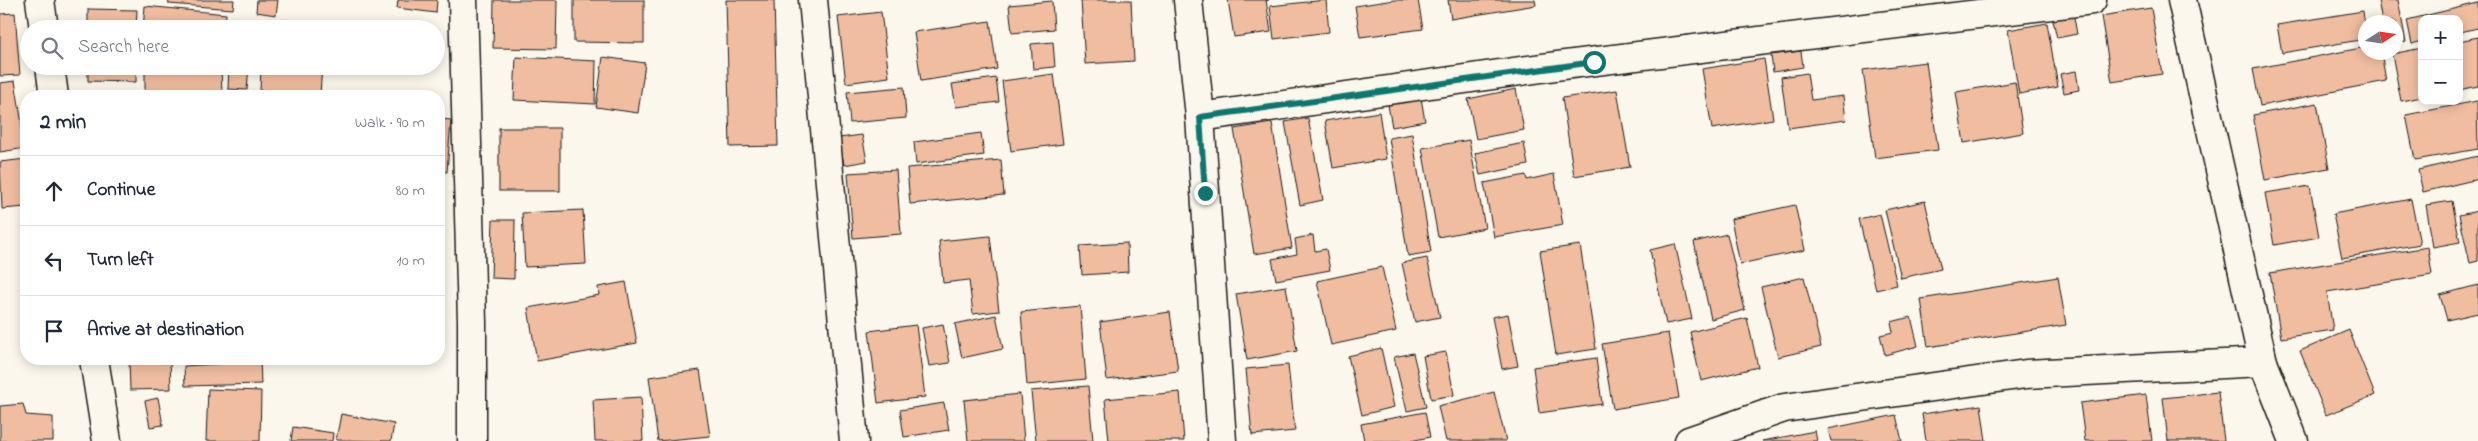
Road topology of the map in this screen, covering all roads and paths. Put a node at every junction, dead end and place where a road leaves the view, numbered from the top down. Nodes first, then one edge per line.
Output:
1 (40, 0) edge
2 (463, 0) edge
3 (812, 0) edge
4 (1188, 0) edge
5 (2092, 0) edge
6 (2182, 0) edge
7 (43, 20) edge
8 (51, 75) edge
9 (53, 90) edge
10 (1200, 117) junction
11 (2262, 362) junction
12 (95, 365) edge
13 (107, 441) edge
14 (472, 441) edge
15 (854, 441) edge
16 (1222, 441) edge
17 (1689, 441) edge
18 (2294, 441) edge

1 - 7 street
2 - 14 street
3 - 15 street
4 - 10 street
5 - 10 street
6 - 11 street
8 - 9 street
10 - 16 street
11 - 17 street
11 - 18 street
12 - 13 street

